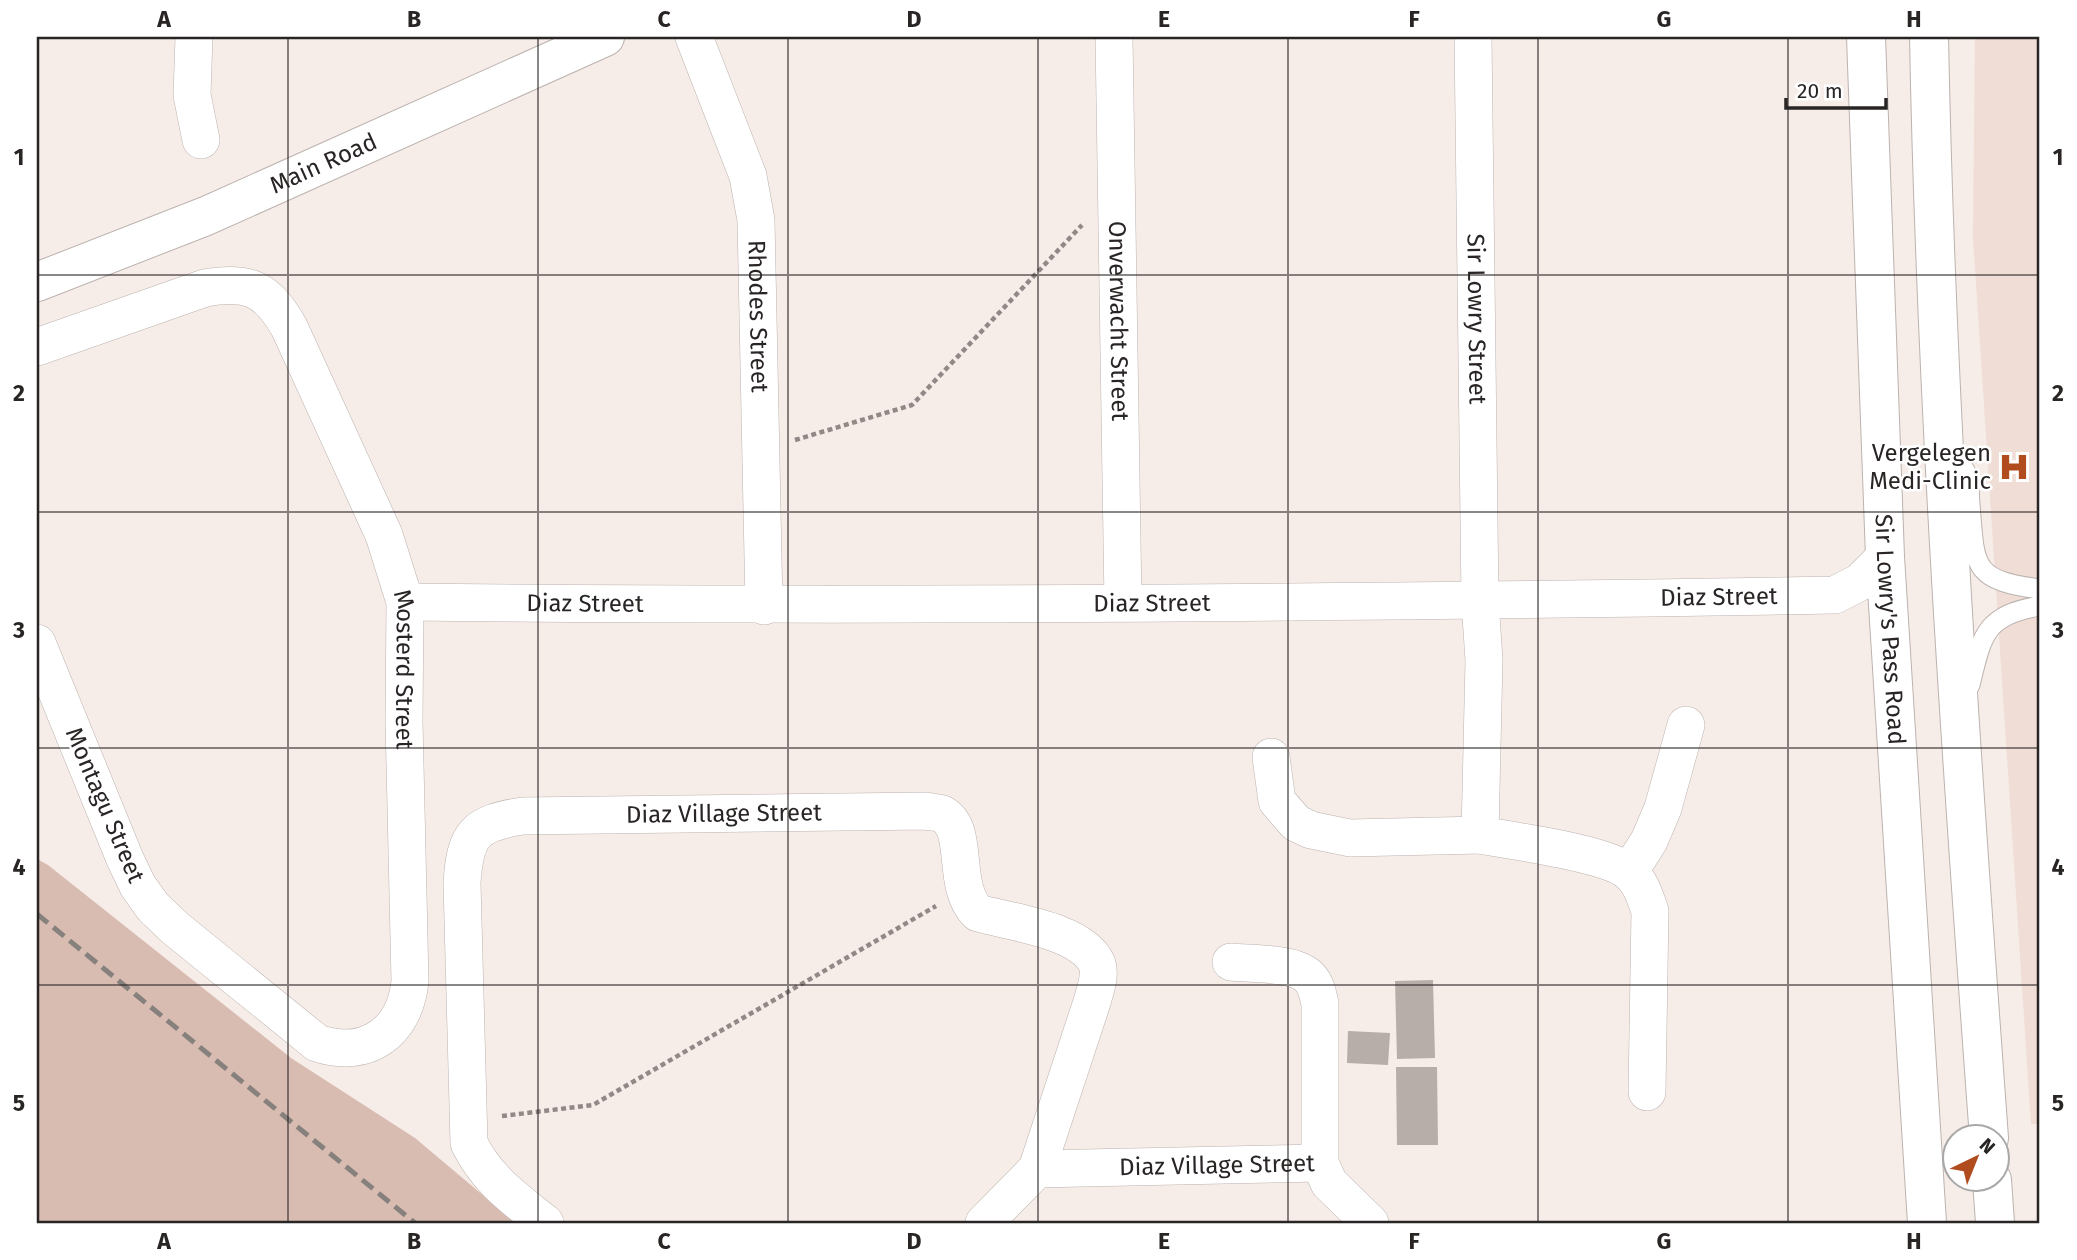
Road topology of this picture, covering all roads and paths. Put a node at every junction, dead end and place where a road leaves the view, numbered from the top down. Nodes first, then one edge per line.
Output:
1 (194, 37) edge
2 (605, 37) edge
3 (694, 37) edge
4 (1114, 37) edge
5 (1473, 37) edge
6 (1866, 37) edge
7 (1929, 37) edge
8 (201, 139) dead end
9 (1117, 188) junction
10 (37, 282) edge
11 (37, 348) edge
12 (1944, 436) junction
13 (761, 450) junction
14 (1885, 557) junction
15 (2040, 589) edge
16 (1480, 601) junction
17 (405, 602) junction
18 (1123, 603) junction
19 (764, 606) junction
20 (2040, 607) edge
21 (37, 643) edge
22 (1961, 724) junction
23 (1686, 725) dead end
24 (1271, 757) dead end
25 (1480, 835) junction
26 (1629, 872) junction
27 (964, 890) junction
28 (1231, 962) dead end
29 (334, 1049) joint
30 (1647, 1093) dead end
31 (467, 1120) junction
32 (1988, 1124) edge
33 (1320, 1163) junction
34 (1037, 1169) junction
35 (1993, 1194) edge
36 (545, 1223) edge
37 (984, 1223) edge
38 (1370, 1223) edge
39 (1927, 1223) edge
40 (1995, 1223) edge

1 - 8 street
2 - 10 main road, Main Road
3 - 13 street, Rhodes Street
4 - 9 street, Onverwacht Street
5 - 16 street, Sir Lowry Street
6 - 14 main road, Sir Lowry's Pass Road
7 - 12 main road
9 - 13 path
9 - 18 street, Onverwacht Street
11 - 17 street, Mosterd Street
12 - 15 lane
12 - 22 main road
13 - 19 street, Rhodes Street
14 - 16 street, Diaz Street
14 - 39 main road, Sir Lowry's Pass Road
16 - 18 street, Diaz Street
16 - 25 street, Sir Lowry Street
17 - 19 street, Diaz Street
17 - 29 street, Mosterd Street
18 - 19 street, Diaz Street
20 - 22 lane
21 - 29 street, Montagu Street
22 - 32 main road
23 - 26 street
24 - 25 street
25 - 26 street
26 - 30 street
27 - 31 path
27 - 31 street, Diaz Village Street
27 - 34 street
28 - 33 street
31 - 36 street, Diaz Village Street
33 - 34 street, Diaz Village Street
33 - 38 street, Diaz Village Street
34 - 37 street
35 - 40 main road

